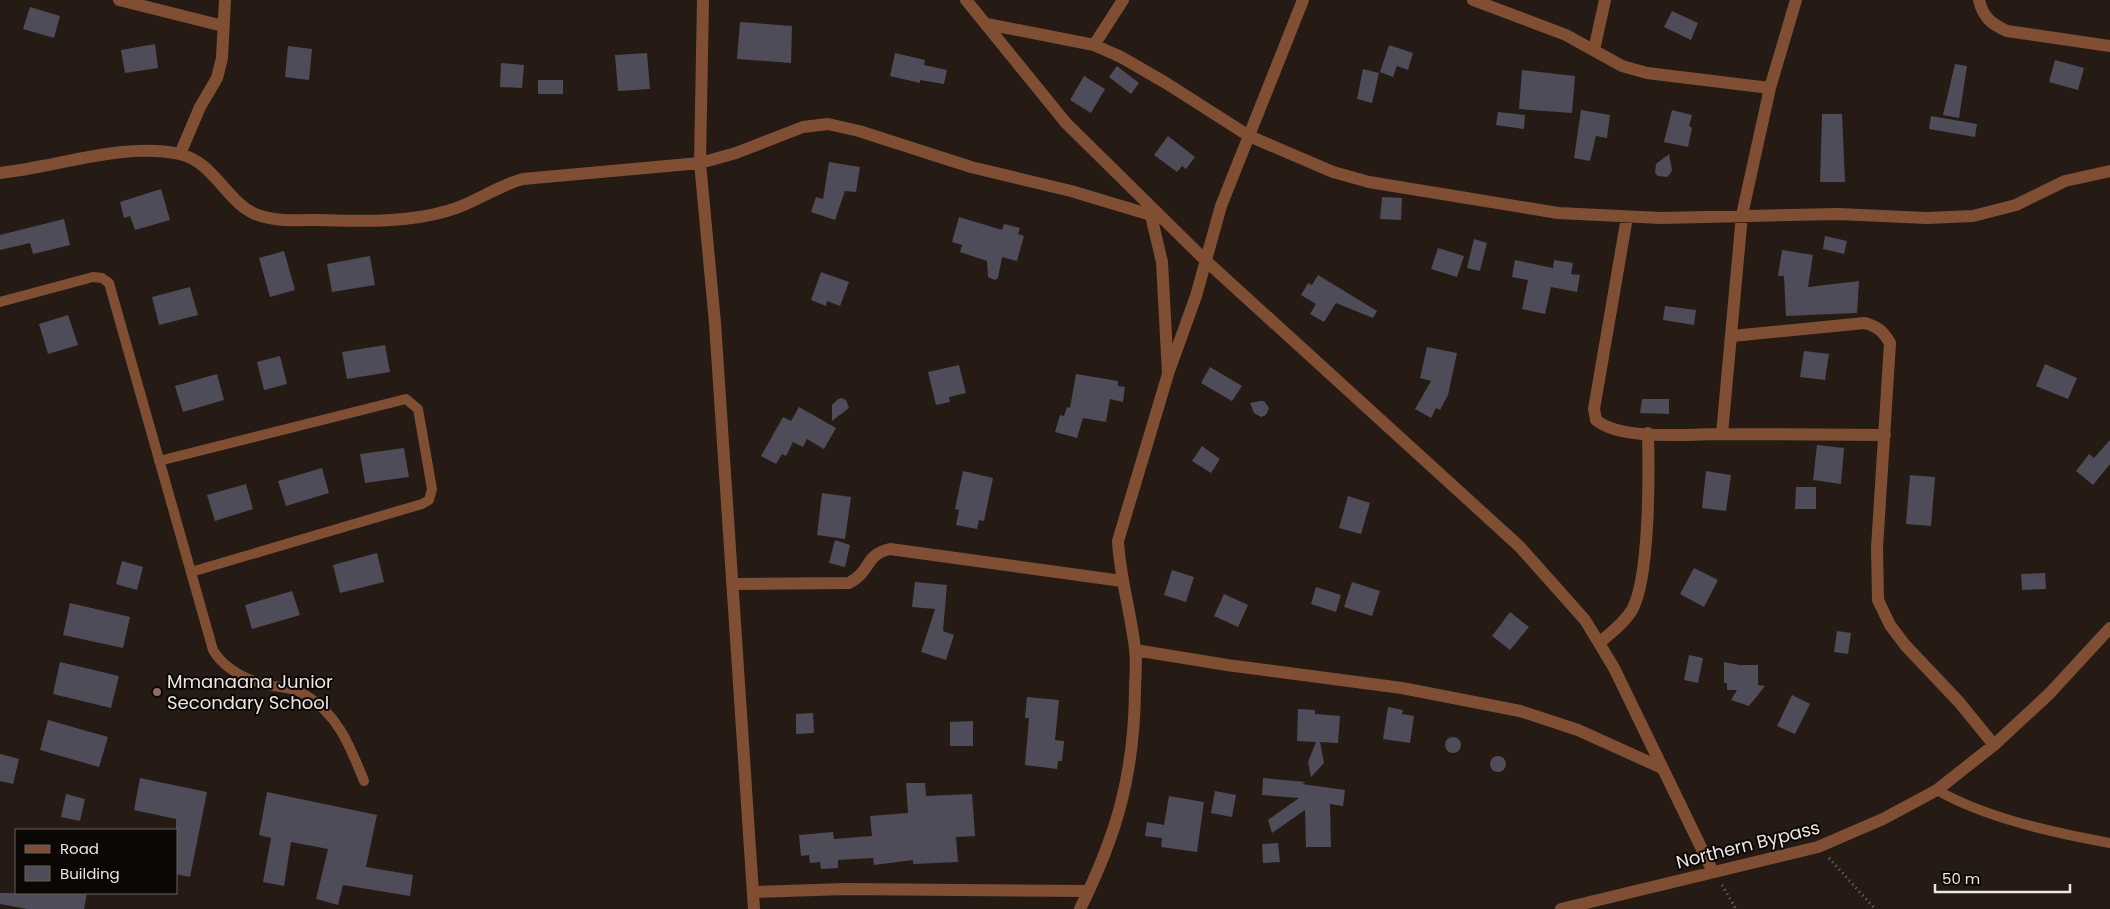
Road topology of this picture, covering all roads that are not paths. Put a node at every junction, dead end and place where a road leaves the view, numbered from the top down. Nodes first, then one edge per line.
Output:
1 (119, 0) edge
2 (225, 0) edge
3 (703, 0) edge
4 (966, 0) edge
5 (1123, 0) edge
6 (1303, 0) edge
7 (1474, 0) edge
8 (1605, 0) edge
9 (1796, 0) edge
10 (1979, 0) edge
11 (987, 24) junction
12 (223, 26) junction
13 (1094, 45) junction
14 (2110, 46) edge
15 (1594, 50) junction
16 (1770, 88) junction
17 (1250, 136) junction
18 (180, 154) junction
19 (700, 163) junction
20 (2110, 171) edge
21 (0, 173) edge
22 (1146, 200) junction
23 (1151, 215) junction
24 (1742, 215) junction
25 (1627, 218) junction
26 (1205, 260) junction
27 (0, 302) edge
28 (1732, 336) junction
29 (1168, 374) junction
30 (1648, 434) junction
31 (1722, 434) junction
32 (1885, 435) junction
33 (159, 461) junction
34 (191, 572) junction
35 (1122, 582) junction
36 (732, 584) junction
37 (2110, 628) edge
38 (1599, 643) junction
39 (1135, 650) junction
40 (1994, 745) junction
41 (1662, 768) junction
42 (364, 781) dead end
43 (1936, 790) junction
44 (2110, 843) edge
45 (1713, 872) junction
46 (1089, 891) junction
47 (754, 892) junction
48 (754, 909) edge
49 (1080, 909) edge
50 (1561, 909) edge

1 - 12 street
2 - 12 street
3 - 19 street
4 - 11 street
5 - 13 street
6 - 17 street
7 - 15 street
8 - 15 street
9 - 16 street
10 - 14 street
11 - 13 street
11 - 22 street
12 - 18 street
13 - 17 street
15 - 16 street
16 - 24 street
17 - 25 street
17 - 26 street
18 - 19 street
18 - 21 street
19 - 23 street
19 - 36 street
20 - 24 street
22 - 23 street
22 - 26 street
23 - 29 street
24 - 25 street
24 - 28 street
25 - 30 street
26 - 29 street
26 - 38 street
27 - 33 lane
28 - 31 street
28 - 32 street
29 - 35 street
30 - 31 street
30 - 38 street
31 - 32 street
32 - 40 street
33 - 34 lane
33 - 34 lane
34 - 42 lane
35 - 36 street
35 - 39 street
36 - 47 street
37 - 40 street, Northern Bypass
38 - 41 street
39 - 41 street
39 - 46 street
40 - 43 street, Northern Bypass
41 - 45 street
43 - 44 lane
43 - 45 street, Northern Bypass
45 - 50 street, Northern Bypass
46 - 47 street
46 - 49 street
47 - 48 street

